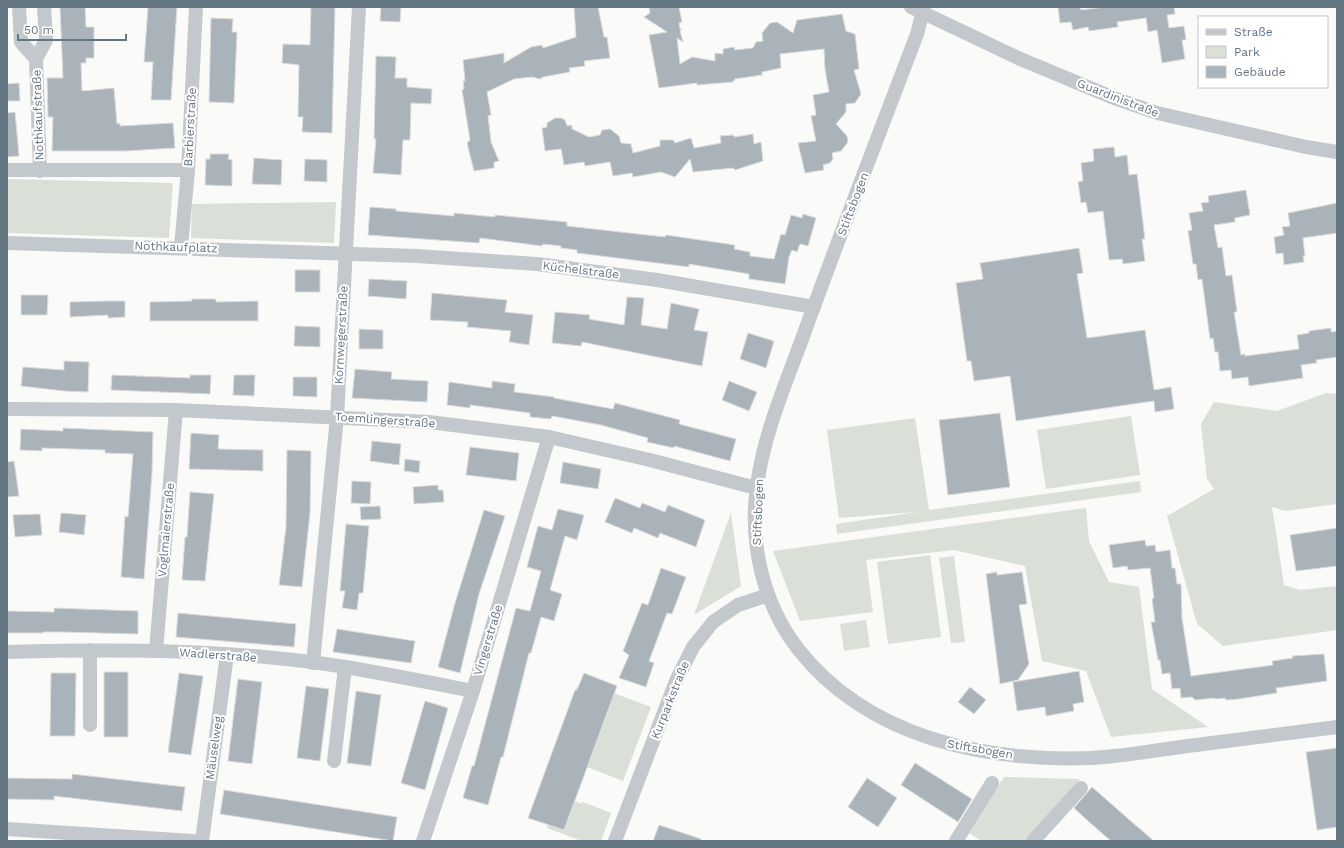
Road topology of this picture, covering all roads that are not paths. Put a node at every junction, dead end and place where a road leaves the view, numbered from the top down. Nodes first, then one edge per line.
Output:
1 (19, 7) edge
2 (44, 7) edge
3 (196, 7) edge
4 (359, 7) edge
5 (919, 9) edge
6 (36, 59) junction
7 (1337, 152) edge
8 (7, 170) edge
9 (188, 170) junction
10 (40, 171) junction
11 (7, 243) edge
12 (182, 247) junction
13 (346, 254) junction
14 (814, 307) junction
15 (7, 409) edge
16 (176, 410) junction
17 (337, 417) junction
18 (549, 437) junction
19 (756, 488) junction
20 (768, 595) junction
21 (90, 650) junction
22 (156, 651) junction
23 (7, 652) edge
24 (227, 655) junction
25 (313, 663) junction
26 (345, 667) junction
27 (473, 691) junction
28 (90, 725) dead end
29 (1337, 727) edge
30 (334, 761) dead end
31 (992, 783) dead end
32 (1081, 788) dead end
33 (7, 829) edge
34 (194, 841) edge
35 (202, 841) edge
36 (423, 841) edge
37 (615, 841) edge
38 (956, 841) edge
39 (1033, 841) edge

1 - 6 street, Nothkaufstraße
2 - 6 street, Nothkaufstraße
3 - 9 street, Barbierstraße
4 - 13 street, Kornwegerstraße
5 - 7 street, Guardinistraße
5 - 14 street, Stiftsbogen
6 - 10 street, Nothkaufstraße
8 - 10 street
9 - 10 street
9 - 12 street, Barbierstraße
11 - 12 street, Nothkaufplatz
12 - 13 street, Nothkaufplatz
13 - 14 street, Küchelstraße
13 - 17 street, Kornwegerstraße
14 - 19 street, Stiftsbogen
15 - 16 street, Toemlingerstraße
16 - 17 street, Toemlingerstraße
16 - 22 street, Voglmaierstraße
17 - 18 street, Toemlingerstraße
17 - 25 street, Kornwegerstraße
18 - 19 street, Toemlingerstraße
18 - 27 street, Vingerstraße
19 - 20 street, Stiftsbogen
20 - 29 street, Stiftsbogen
20 - 37 street, Kurparkstraße
21 - 22 street, Wadlerstraße
21 - 23 street, Wadlerstraße
21 - 28 street
22 - 24 street, Wadlerstraße
24 - 25 street, Wadlerstraße
24 - 35 street, Mäuselweg
25 - 26 street, Wadlerstraße
26 - 27 street, Wadlerstraße
26 - 30 street
27 - 36 street, Vingerstraße
31 - 38 street
32 - 39 street
33 - 34 street

